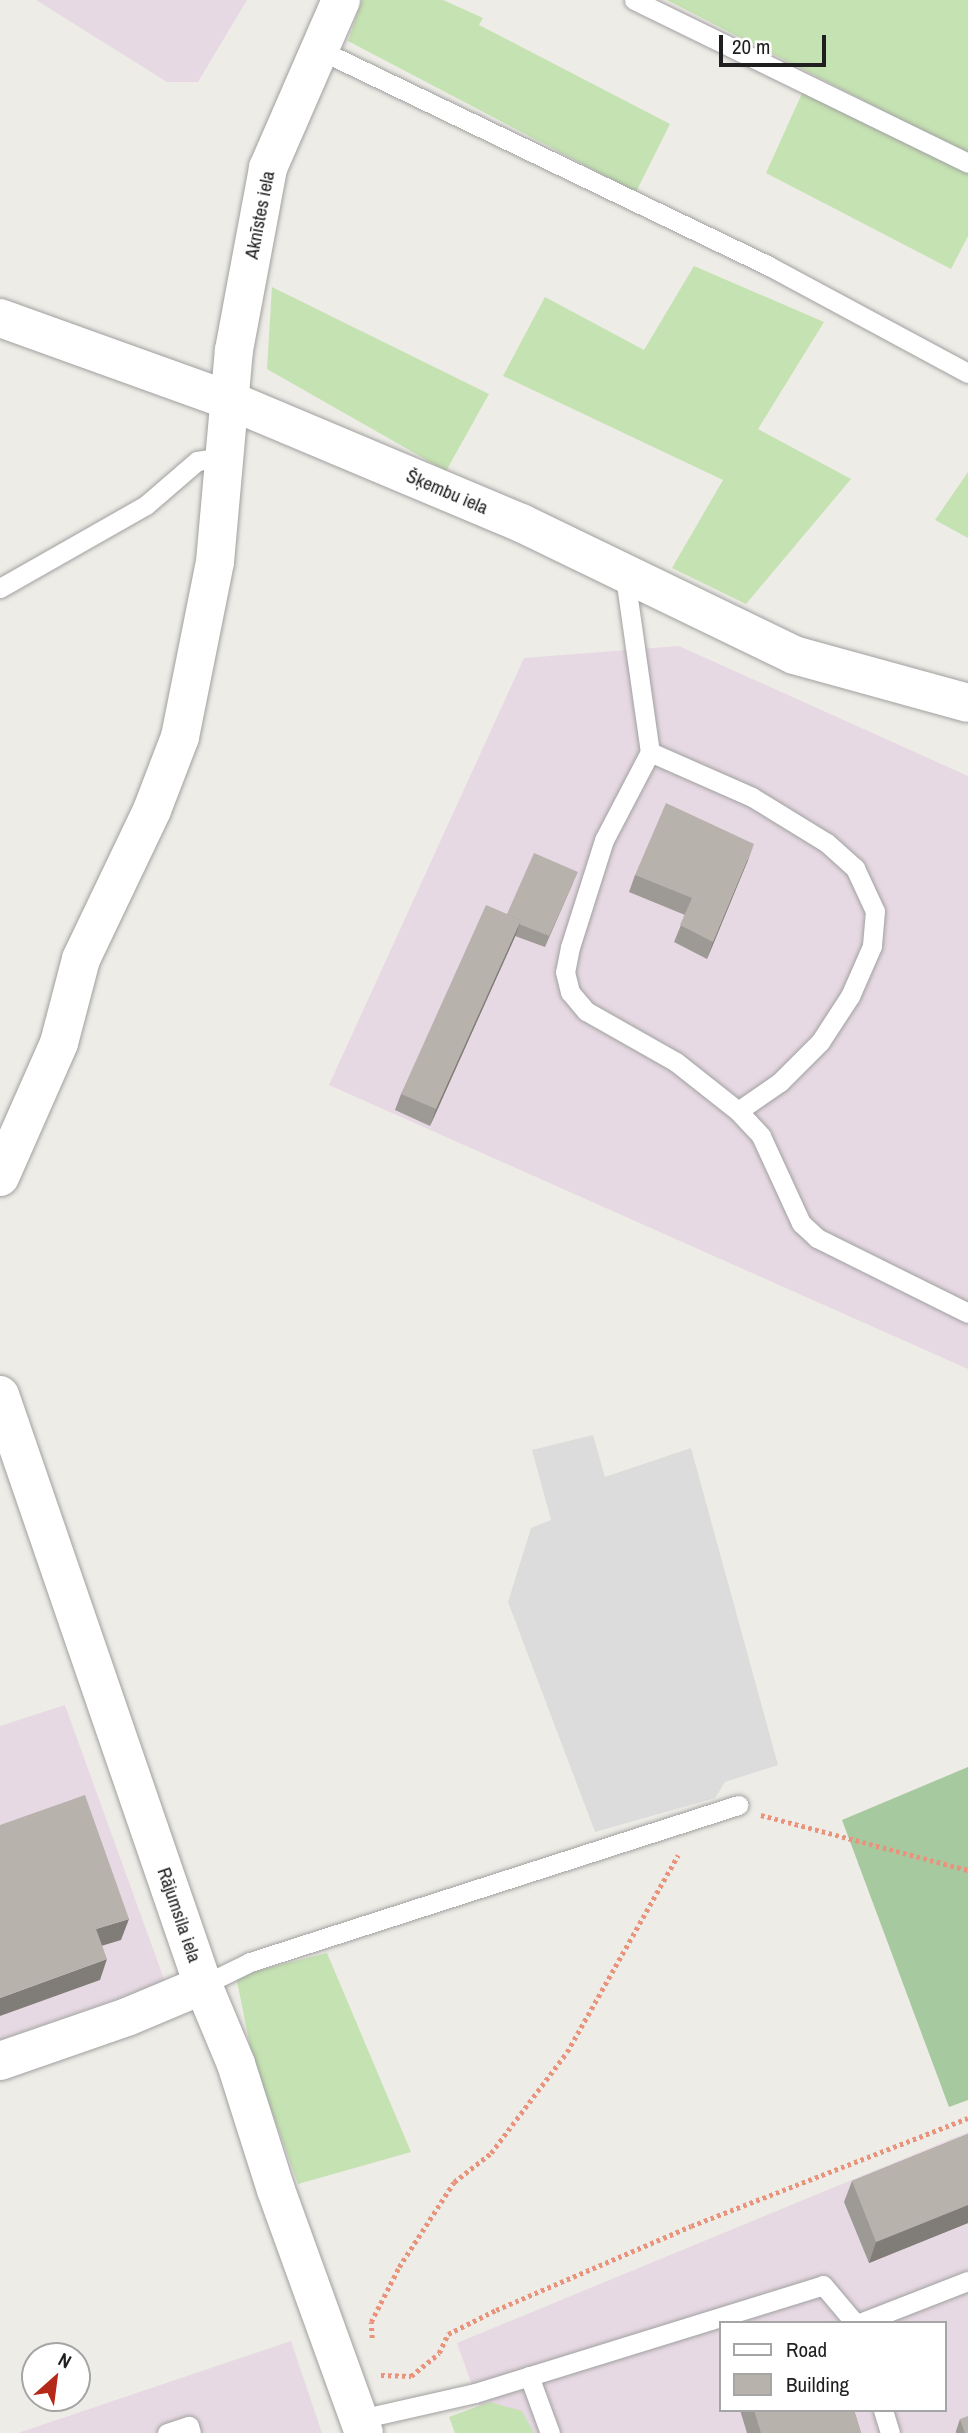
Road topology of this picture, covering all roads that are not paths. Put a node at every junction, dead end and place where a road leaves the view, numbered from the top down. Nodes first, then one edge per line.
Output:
1 (341, 0) edge
2 (634, 0) edge
3 (318, 49) junction
4 (968, 163) edge
5 (0, 318) edge
6 (968, 373) edge
7 (231, 401) junction
8 (227, 456) junction
9 (625, 577) junction
10 (0, 588) edge
11 (887, 684) junction
12 (968, 703) edge
13 (968, 728) edge
14 (650, 752) junction
15 (738, 1111) junction
16 (0, 1177) edge
17 (968, 1313) edge
18 (0, 1395) edge
19 (738, 1804) road end
20 (203, 1985) junction
21 (0, 2061) edge
22 (968, 2281) edge
23 (856, 2321) edge
24 (863, 2321) edge
25 (529, 2376) junction
26 (884, 2412) edge
27 (362, 2426) edge
28 (167, 2433) edge
29 (191, 2433) edge
30 (550, 2433) edge
31 (890, 2433) edge

1 - 3 street, Aknīstes iela
2 - 4 lane
3 - 6 lane
3 - 7 street, Aknīstes iela
5 - 7 street, Šķembu iela
7 - 8 street, Aknīstes iela
7 - 9 street, Šķembu iela
8 - 10 lane
8 - 16 street, Aknīstes iela
9 - 11 street, Šķembu iela
9 - 14 lane
11 - 12 street, Šķembu iela
11 - 13 street, Šķembu iela
14 - 15 lane
14 - 15 lane
15 - 17 lane
18 - 20 street, Rājumsila iela
19 - 20 lane
20 - 21 street
20 - 27 street, Rājumsila iela
22 - 24 lane
23 - 25 lane
25 - 27 lane
25 - 30 lane
26 - 31 lane
28 - 29 lane

